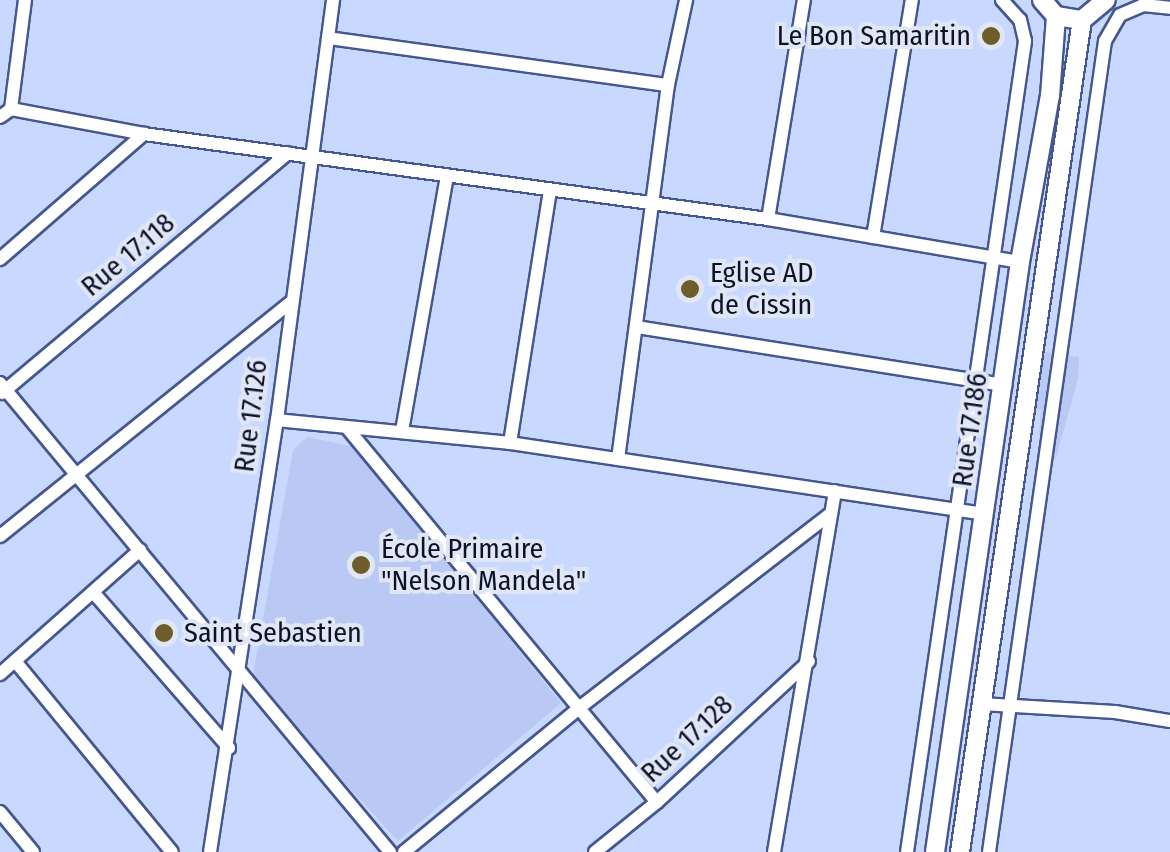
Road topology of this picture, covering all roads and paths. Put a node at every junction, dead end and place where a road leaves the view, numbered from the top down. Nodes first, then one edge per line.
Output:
1 (25, 0) edge
2 (333, 0) edge
3 (686, 0) edge
4 (804, 0) edge
5 (912, 0) edge
6 (1002, 0) edge
7 (1042, 0) edge
8 (1109, 2) edge
9 (1170, 8) edge
10 (1056, 16) junction
11 (1082, 20) junction
12 (328, 38) junction
13 (0, 83) edge
14 (668, 84) junction
15 (8, 108) edge
16 (144, 134) junction
17 (288, 153) junction
18 (313, 158) junction
19 (447, 177) junction
20 (550, 190) junction
21 (654, 204) junction
22 (768, 218) junction
23 (873, 237) junction
24 (990, 257) junction
25 (0, 259) edge
26 (1020, 262) junction
27 (290, 303) junction
28 (637, 327) junction
29 (975, 380) junction
30 (1005, 385) junction
31 (2, 389) edge
32 (277, 420) junction
33 (348, 429) junction
34 (402, 431) junction
35 (510, 443) junction
36 (618, 459) junction
37 (76, 472) junction
38 (836, 491) junction
39 (958, 510) junction
40 (830, 514) junction
41 (985, 514) junction
42 (0, 536) edge
43 (140, 550) junction
44 (93, 592) junction
45 (810, 660) junction
46 (15, 661) junction
47 (239, 670) junction
48 (0, 674) edge
49 (981, 704) junction
50 (580, 708) junction
51 (1008, 708) junction
52 (1170, 722) edge
53 (229, 748) junction
54 (657, 802) junction
55 (0, 812) edge
56 (33, 852) edge
57 (172, 852) edge
58 (210, 852) edge
59 (390, 852) edge
60 (404, 852) edge
61 (595, 852) edge
62 (774, 852) edge
63 (907, 852) edge
64 (935, 852) edge
65 (960, 852) edge
66 (990, 852) edge

1 - 15 street
2 - 12 street, Rue 17.126
3 - 14 street
4 - 22 street
5 - 23 street
6 - 24 street
7 - 10 main road
8 - 11 main road
9 - 51 street
10 - 11 main road
10 - 26 main road, Rue 17.186
11 - 49 main road
12 - 14 street
12 - 18 street, Rue 17.126
13 - 15 street
14 - 21 street
15 - 16 street
16 - 17 street
16 - 25 street
17 - 18 street
17 - 31 street, Rue 17.118
18 - 19 street
18 - 27 street, Rue 17.126
19 - 20 street
19 - 34 street
20 - 21 street
20 - 35 street
21 - 22 street
21 - 28 street
22 - 23 street
23 - 24 street
24 - 26 street
24 - 29 street
26 - 30 main road, Rue 17.186
27 - 32 street, Rue 17.126
27 - 37 street
28 - 29 street
28 - 36 street
29 - 30 street
29 - 39 street
30 - 41 main road, Rue 17.186
31 - 37 street
32 - 33 street
32 - 47 street, Rue 17.126
33 - 34 street
33 - 50 street
34 - 35 street
35 - 36 street
36 - 38 street
37 - 42 street
37 - 43 street
38 - 39 street
38 - 40 street
39 - 41 street
39 - 63 street
40 - 45 street
40 - 50 street
41 - 64 main road, Rue 17.186
43 - 44 street
43 - 47 street
44 - 46 street
44 - 53 street
45 - 54 street, Rue 17.128
45 - 62 street
46 - 48 street
46 - 57 street
47 - 53 street, Rue 17.126
47 - 59 street
49 - 51 street
49 - 65 main road
50 - 54 street
50 - 60 street
51 - 52 street
51 - 66 street
53 - 58 street, Rue 17.126
54 - 61 street, Rue 17.128
55 - 56 street

